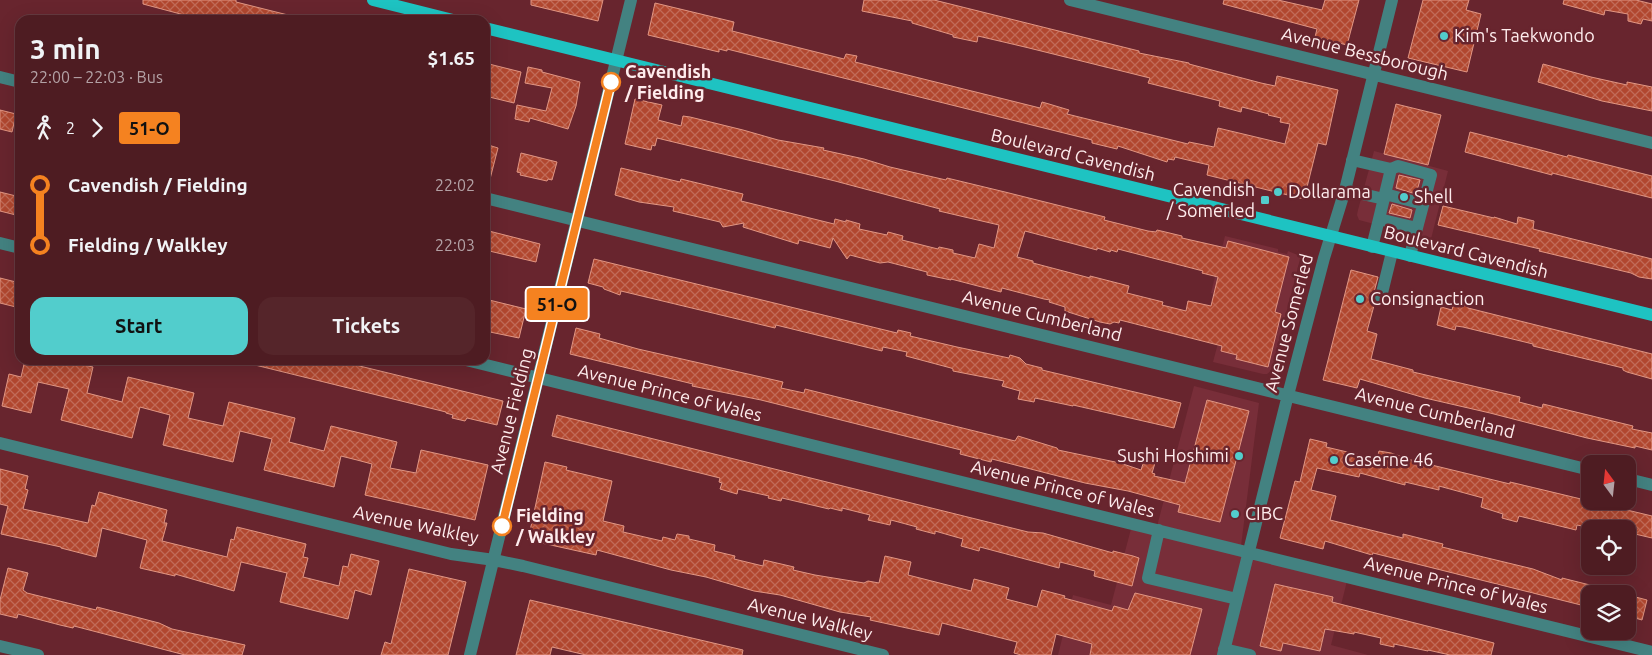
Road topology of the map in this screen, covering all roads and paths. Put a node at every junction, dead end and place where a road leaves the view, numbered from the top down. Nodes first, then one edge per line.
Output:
1 (373, 0) edge
2 (631, 0) edge
3 (1070, 0) edge
4 (1392, 0) edge
5 (434, 15) edge
6 (490, 29) edge
7 (616, 60) junction
8 (1374, 74) junction
9 (0, 78) edge
10 (15, 81) edge
11 (1652, 143) edge
12 (1352, 160) junction
13 (1391, 169) junction
14 (1344, 190) junction
15 (1384, 197) junction
16 (490, 199) edge
17 (1423, 204) junction
18 (1379, 219) junction
19 (577, 221) junction
20 (1417, 228) junction
21 (1330, 237) junction
22 (0, 243) edge
23 (1372, 246) junction
24 (15, 247) edge
25 (1392, 252) junction
26 (1410, 256) junction
27 (1381, 297) dead end
28 (1652, 315) edge
29 (486, 365) edge
30 (538, 378) junction
31 (1288, 395) junction
32 (0, 443) edge
33 (1581, 468) edge
34 (1636, 481) edge
35 (1652, 485) edge
36 (1159, 530) junction
37 (1248, 552) junction
38 (494, 560) junction
39 (1237, 599) junction
40 (0, 646) edge
41 (1224, 652) edge
42 (1652, 652) edge
43 (38, 655) edge
44 (470, 655) edge
45 (883, 655) edge
46 (1250, 655) edge

1 - 5 main road
2 - 7 street, Avenue Fielding
3 - 8 street, Avenue Bessborough
4 - 8 street, Avenue Somerled
6 - 7 main road, Boulevard Cavendish
7 - 19 street, Avenue Fielding
7 - 21 main road, Boulevard Cavendish
8 - 11 street, Avenue Bessborough
8 - 12 street, Avenue Somerled
9 - 10 street
12 - 13 street
12 - 14 street, Avenue Somerled
13 - 15 street
13 - 17 street
14 - 15 street
14 - 21 street, Avenue Somerled
15 - 17 street
15 - 18 street
16 - 19 street, Avenue Cumberland
17 - 20 street
18 - 20 street
18 - 23 street
19 - 30 street, Avenue Fielding
19 - 31 street, Avenue Cumberland
20 - 26 street
21 - 23 main road, Boulevard Cavendish
21 - 31 street, Avenue Somerled
22 - 24 street
23 - 25 main road, Boulevard Cavendish
25 - 26 main road, Boulevard Cavendish
25 - 27 street
26 - 28 main road, Boulevard Cavendish
29 - 30 street, Avenue Prince of Wales
30 - 36 street, Avenue Prince of Wales
30 - 38 street, Avenue Fielding
31 - 33 street, Avenue Cumberland
31 - 37 street, Avenue Somerled
32 - 38 street, Avenue Walkley
34 - 35 street
36 - 37 street, Avenue Prince of Wales
36 - 39 street
37 - 39 street, Avenue Somerled
37 - 42 street, Avenue Prince of Wales
38 - 44 street, Avenue Fielding
38 - 45 street, Avenue Walkley
39 - 41 street, Avenue Somerled
40 - 43 street
41 - 46 street

